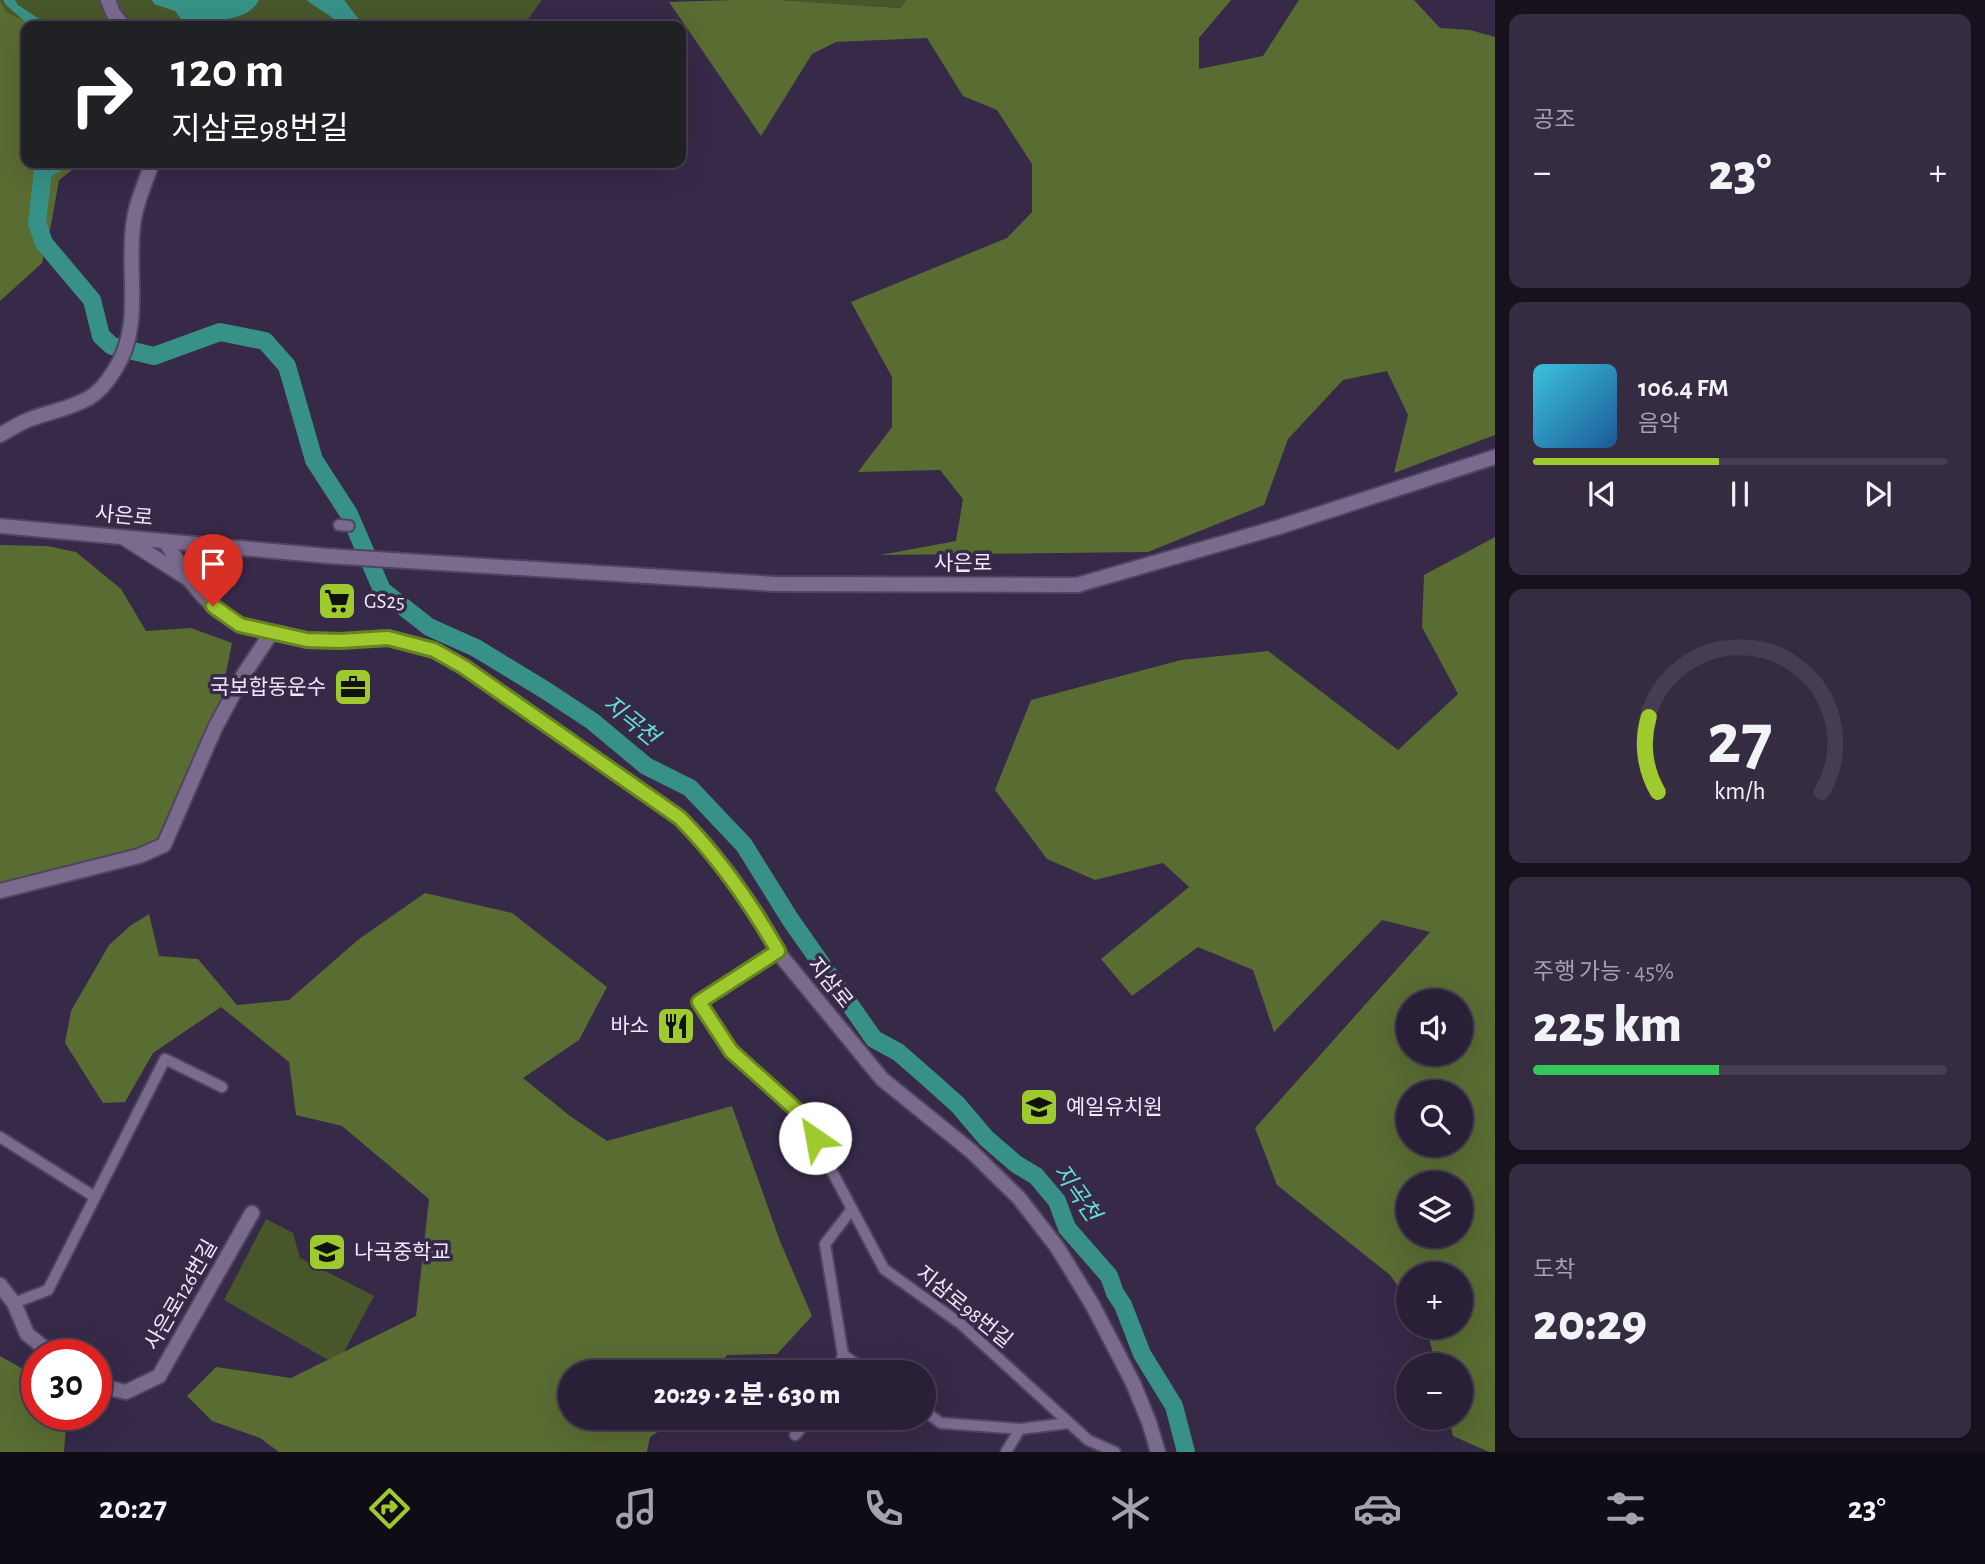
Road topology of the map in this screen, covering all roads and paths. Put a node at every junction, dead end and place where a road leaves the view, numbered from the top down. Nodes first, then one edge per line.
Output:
1 (108, 0) edge
2 (119, 21) edge
3 (150, 168) edge
4 (0, 435) edge
5 (1495, 457) edge
6 (0, 526) edge
7 (123, 538) junction
8 (165, 541) junction
9 (241, 548) junction
10 (189, 579) junction
11 (213, 606) junction
12 (272, 632) junction
13 (0, 891) edge
14 (778, 951) junction
15 (222, 1087) dead end
16 (0, 1137) edge
17 (95, 1197) junction
18 (852, 1209) junction
19 (252, 1213) dead end
20 (0, 1285) edge
21 (14, 1303) junction
22 (33, 1339) edge
23 (844, 1355) junction
24 (842, 1360) edge
25 (851, 1360) edge
26 (112, 1389) edge
27 (936, 1419) edge
28 (1069, 1423) junction
29 (1020, 1429) junction
30 (799, 1430) edge
31 (795, 1435) dead end
32 (1006, 1452) edge
33 (1115, 1452) edge
34 (1158, 1452) edge

1 - 2 street
3 - 4 street
5 - 9 street, 사은로
6 - 7 street, 사은로
7 - 8 street, 사은로
7 - 10 street
8 - 9 street, 사은로
8 - 10 street, 지삼로
9 - 11 street
10 - 11 street, 지삼로
11 - 12 street, 지삼로
12 - 13 street
12 - 14 street, 지삼로
14 - 18 street, 지삼로98번길
14 - 34 street, 지삼로
15 - 17 street
16 - 17 street
17 - 21 street
18 - 23 street
18 - 28 street, 지삼로98번길
19 - 26 street, 사은로126번길
20 - 21 street
21 - 22 street
23 - 24 street
23 - 25 street
27 - 29 street
28 - 29 street
28 - 33 street, 지삼로98번길
29 - 32 street
30 - 31 street

